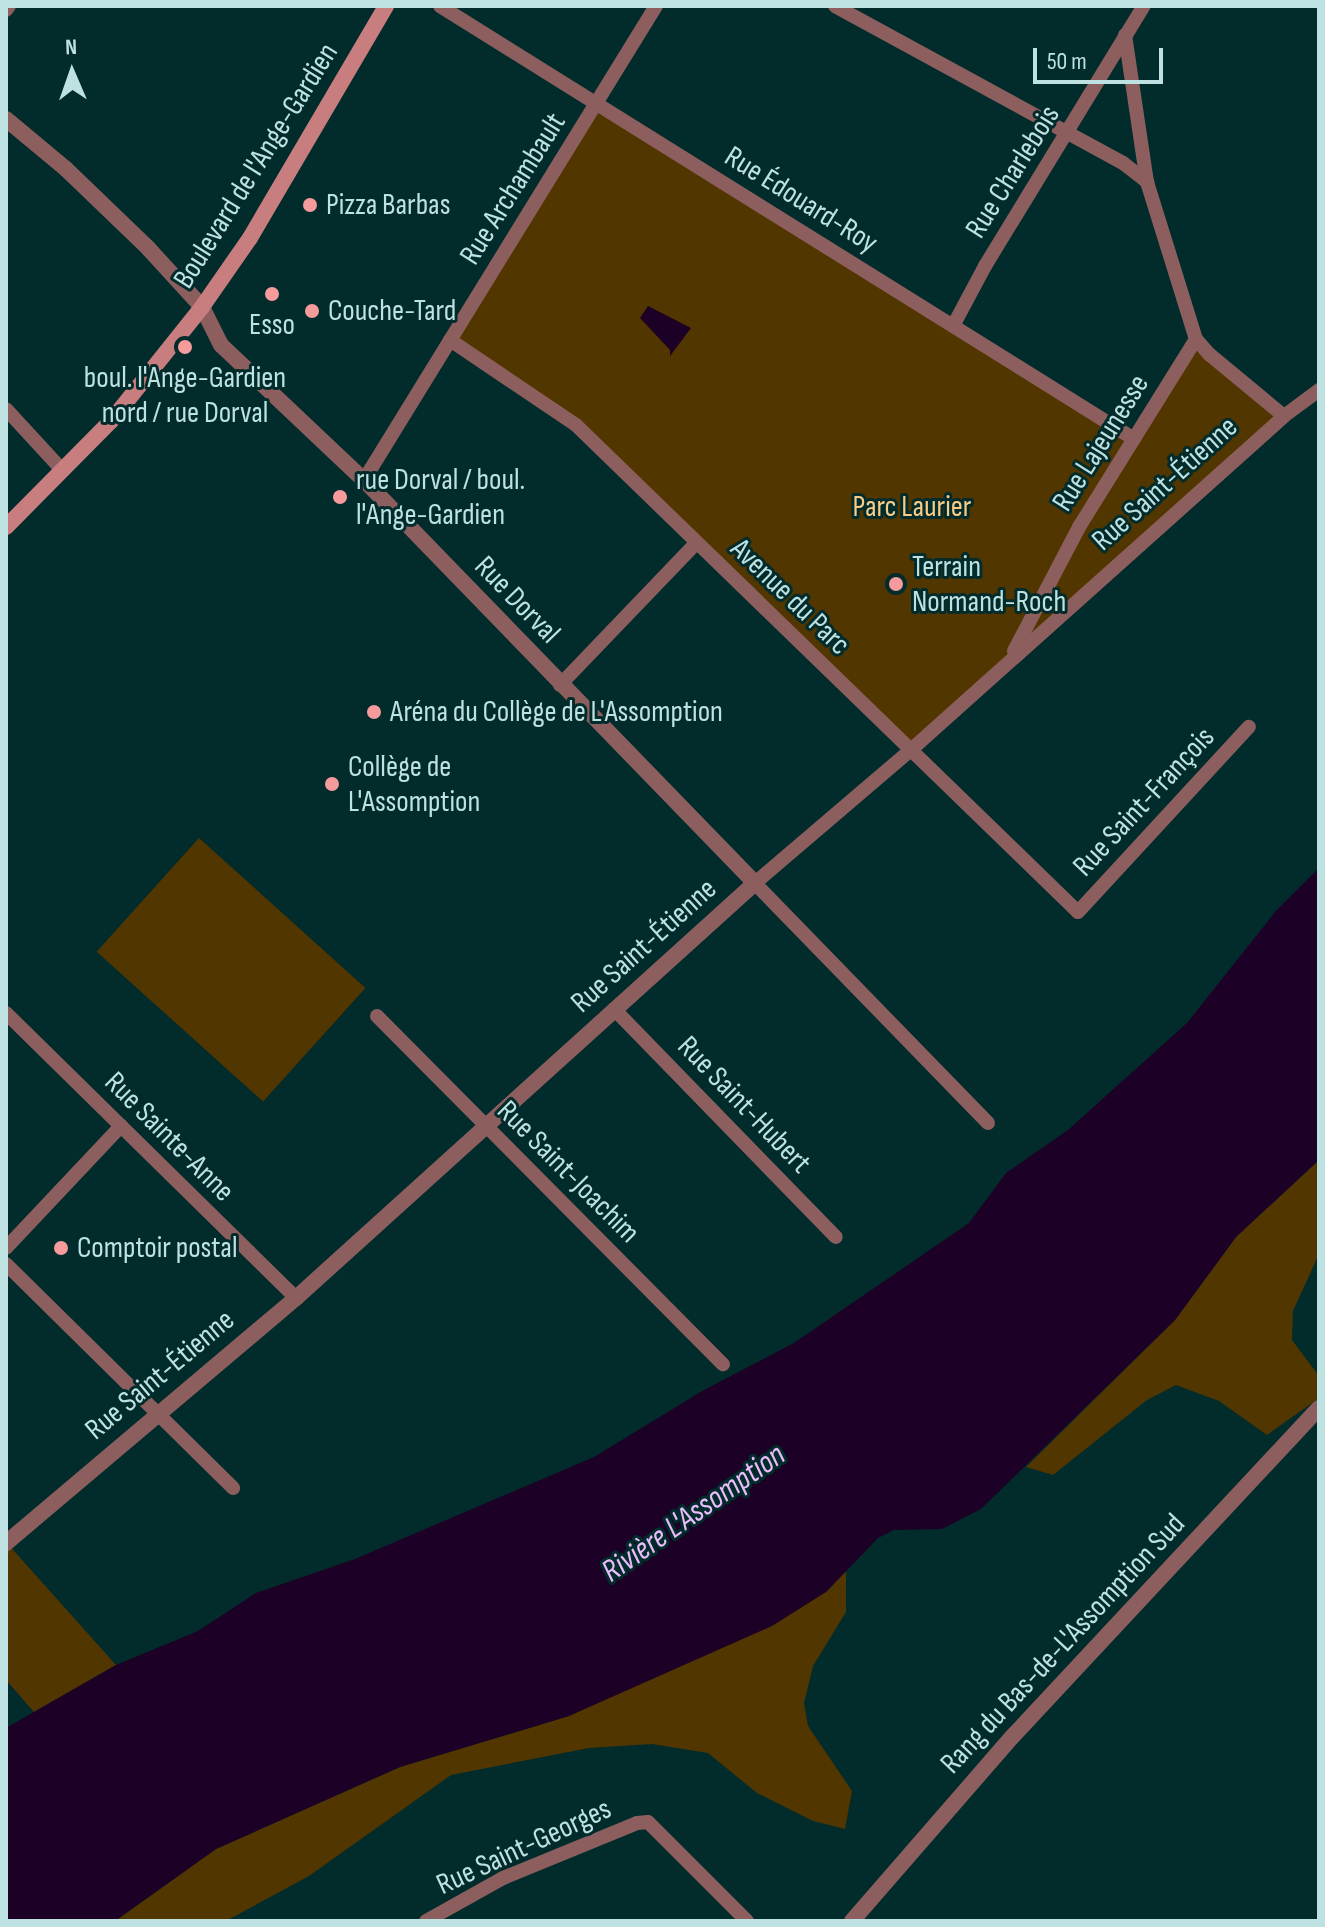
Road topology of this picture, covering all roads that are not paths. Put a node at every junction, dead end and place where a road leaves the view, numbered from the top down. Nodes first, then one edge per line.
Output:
1 (386, 6) edge
2 (440, 6) edge
3 (656, 6) edge
4 (835, 6) edge
5 (1144, 6) edge
6 (1125, 35) junction
7 (596, 103) junction
8 (6, 119) edge
9 (1068, 132) junction
10 (1147, 182) junction
11 (202, 307) junction
12 (953, 326) junction
13 (1196, 339) junction
14 (450, 340) junction
15 (1319, 390) edge
16 (6, 409) edge
17 (1284, 416) junction
18 (1134, 439) junction
19 (63, 471) junction
20 (364, 480) junction
21 (6, 527) edge
22 (696, 543) junction
23 (1009, 662) junction
24 (560, 685) junction
25 (1249, 727) dead end
26 (912, 749) junction
27 (755, 883) junction
28 (1078, 912) joint
29 (614, 1009) junction
30 (6, 1013) edge
31 (377, 1016) dead end
32 (988, 1123) dead end
33 (121, 1126) junction
34 (487, 1126) junction
35 (836, 1237) dead end
36 (6, 1248) edge
37 (6, 1264) edge
38 (296, 1298) junction
39 (723, 1365) dead end
40 (1319, 1408) edge
41 (159, 1413) junction
42 (233, 1488) dead end
43 (6, 1543) edge
44 (426, 1921) edge
45 (747, 1921) edge
46 (852, 1921) edge

1 - 11 main road, Boulevard de l'Ange-Gardien
2 - 7 street, Rue Édouard-Roy
3 - 7 street, Rue Archambault
4 - 9 street
5 - 6 street, Rue Charlebois
6 - 9 street, Rue Charlebois
6 - 10 street
7 - 12 street, Rue Édouard-Roy
7 - 14 street, Rue Archambault
8 - 11 street, Rue Dorval
9 - 10 street
9 - 12 street, Rue Charlebois
10 - 13 street
11 - 19 main road, Boulevard de l'Ange-Gardien
11 - 20 street, Rue Dorval
12 - 18 street, Rue Édouard-Roy
13 - 17 street
13 - 18 street, Rue Lajeunesse
14 - 20 street, Rue Archambault
14 - 22 street, Avenue du Parc
15 - 17 street, Rue Saint-Étienne
16 - 19 street
17 - 23 street, Rue Saint-Étienne
18 - 23 street, Rue Lajeunesse
19 - 21 main road, Boulevard de l'Ange-Gardien
20 - 24 street, Rue Dorval
22 - 24 street
22 - 26 street, Avenue du Parc
23 - 26 street, Rue Saint-Étienne
24 - 27 street, Rue Dorval
25 - 28 street, Rue Saint-François
26 - 27 street, Rue Saint-Étienne
26 - 28 street, Avenue du Parc
27 - 29 street, Rue Saint-Étienne
27 - 32 street, Rue Dorval
29 - 34 street, Rue Saint-Étienne
29 - 35 street, Rue Saint-Hubert
30 - 33 street, Rue Sainte-Anne
31 - 34 street, Rue Saint-Joachim
33 - 36 street
33 - 38 street, Rue Sainte-Anne
34 - 38 street, Rue Saint-Étienne
34 - 39 street, Rue Saint-Joachim
37 - 41 street
38 - 41 street, Rue Saint-Étienne
40 - 46 street, Rang du Bas-de-L'Assomption Sud
41 - 42 street
41 - 43 street, Rue Saint-Étienne
44 - 45 street, Rue Saint-Georges

